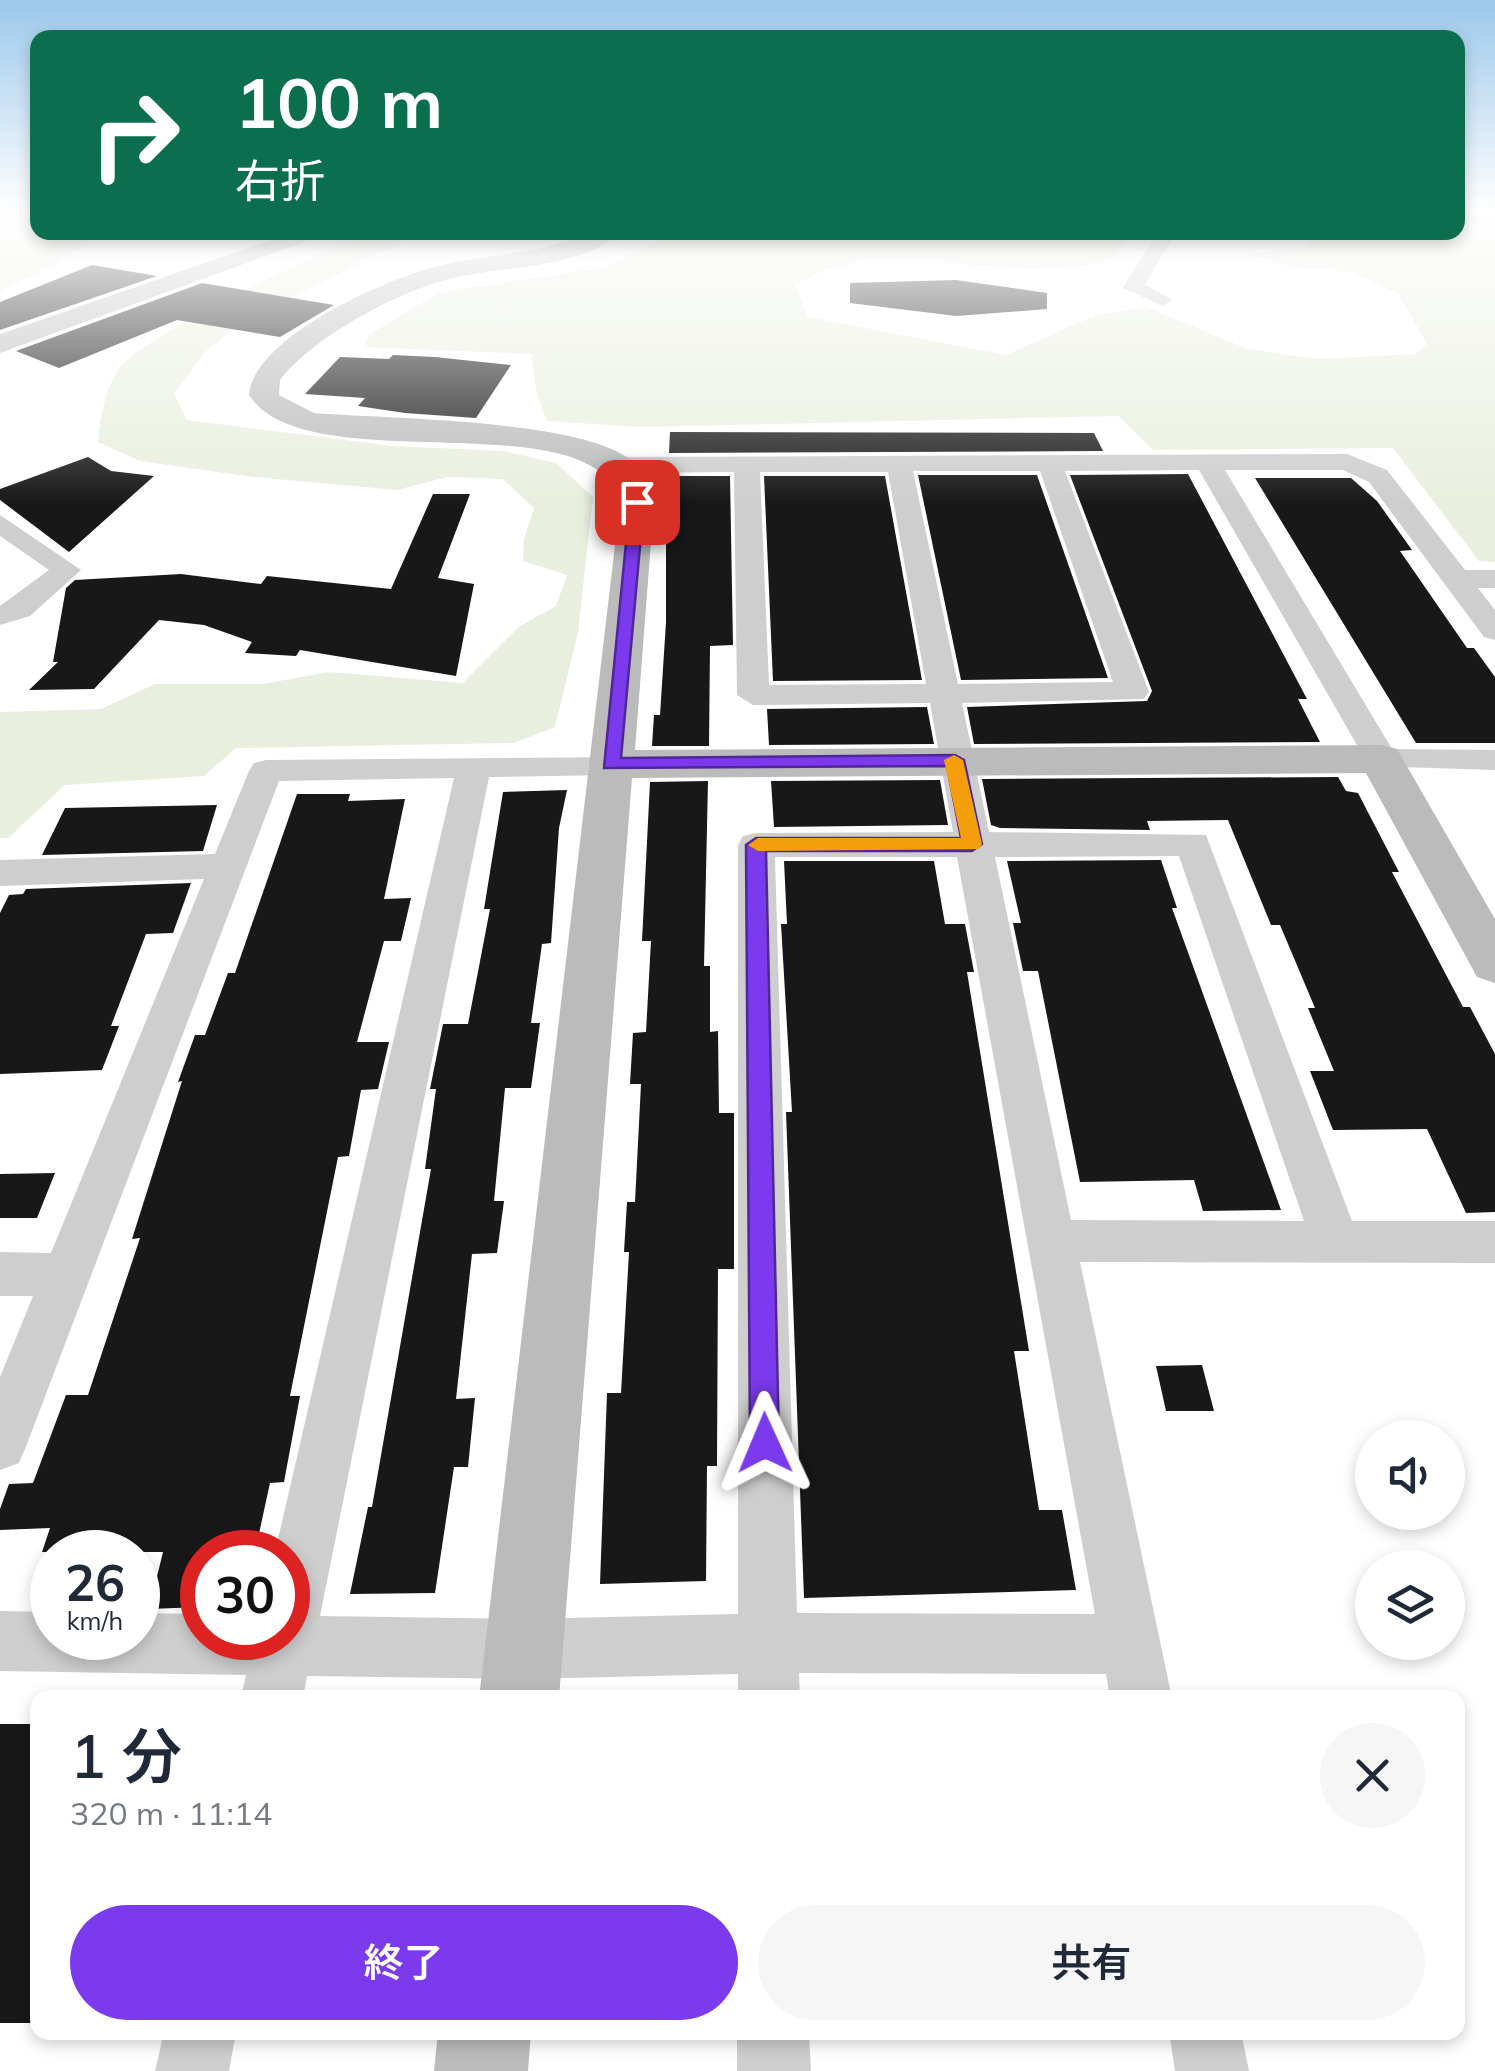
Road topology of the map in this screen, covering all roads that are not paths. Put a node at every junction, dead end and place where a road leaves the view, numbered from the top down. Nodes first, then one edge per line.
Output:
1 (98, 310) edge
2 (363, 310) edge
3 (0, 344) edge
4 (1208, 463) junction
5 (898, 464) junction
6 (1050, 464) junction
7 (617, 466) junction
8 (747, 466) junction
9 (0, 523) edge
10 (1456, 579) junction
11 (1495, 579) edge
12 (0, 616) edge
13 (1495, 631) edge
14 (943, 692) junction
15 (1381, 759) junction
16 (955, 760) junction
17 (1495, 760) edge
18 (611, 764) junction
19 (474, 766) junction
20 (972, 844) junction
21 (228, 866) junction
22 (0, 873) edge
23 (1495, 964) edge
24 (1335, 1240) junction
25 (1052, 1241) junction
26 (1495, 1242) edge
27 (0, 1274) edge
28 (63, 1275) junction
29 (0, 1444) edge
30 (308, 1530) edge
31 (0, 1641) edge
32 (180, 1648) edge
33 (310, 1654) edge
34 (768, 1670) edge
35 (1136, 1671) edge
36 (521, 1673) edge
37 (198, 2040) edge
38 (483, 2040) edge
39 (774, 2040) edge
40 (1206, 2040) edge
41 (192, 2071) edge
42 (481, 2071) edge
43 (774, 2071) edge
44 (1212, 2071) edge

1 - 3 street
2 - 7 street
4 - 6 street
4 - 10 street
4 - 15 street
5 - 6 street
5 - 8 street
5 - 14 street
6 - 14 street
7 - 8 street
7 - 18 street
8 - 14 street
9 - 12 street
10 - 11 street
10 - 13 street
14 - 16 street
15 - 16 street
15 - 17 street
15 - 23 street
16 - 18 street
16 - 20 street
18 - 19 street
18 - 36 street
19 - 21 street
19 - 30 street
20 - 24 street
20 - 25 street
20 - 34 street
21 - 22 street
21 - 28 street
24 - 25 street
24 - 26 street
25 - 35 street
27 - 28 street
28 - 29 street
31 - 32 street
33 - 36 street
34 - 35 street
34 - 36 street
37 - 41 street
38 - 42 street
39 - 43 street
40 - 44 street

